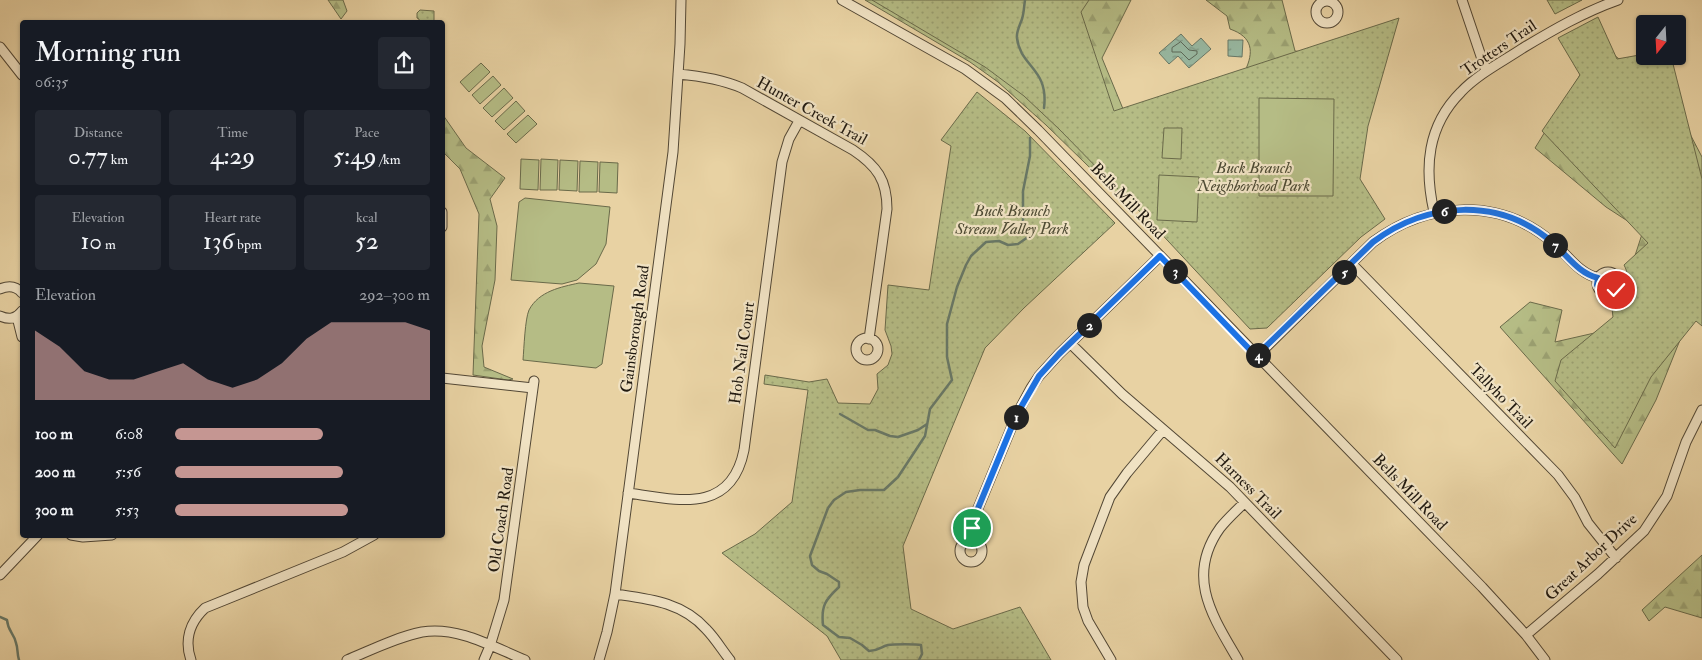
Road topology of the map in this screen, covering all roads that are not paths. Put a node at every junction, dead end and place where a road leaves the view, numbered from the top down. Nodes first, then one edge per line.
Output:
1 (681, 0) edge
2 (842, 0) edge
3 (1462, 0) edge
4 (1618, 0) edge
5 (0, 47) edge
6 (1486, 72) junction
7 (20, 73) edge
8 (678, 74) junction
9 (799, 121) junction
10 (1434, 212) junction
11 (1160, 256) junction
12 (1352, 264) junction
13 (1598, 278) dead end
14 (0, 288) edge
15 (20, 291) edge
16 (20, 314) edge
17 (0, 316) edge
18 (869, 339) dead end
19 (1070, 344) junction
20 (1256, 356) junction
21 (445, 378) edge
22 (1702, 410) edge
23 (1163, 430) junction
24 (628, 493) junction
25 (1244, 503) junction
26 (35, 538) edge
27 (369, 538) edge
28 (971, 541) dead end
29 (1616, 558) junction
30 (0, 575) edge
31 (615, 594) junction
32 (1526, 635) junction
33 (490, 646) junction
34 (191, 660) edge
35 (347, 660) edge
36 (484, 660) edge
37 (525, 660) edge
38 (599, 660) edge
39 (730, 660) edge
40 (1111, 660) edge
41 (1238, 660) edge
42 (1397, 660) edge
43 (1545, 660) edge

1 - 8 street, Gainsborough Road
2 - 11 street, Bells Mill Road
3 - 6 street
4 - 6 street, Trotters Trail
5 - 7 street
6 - 10 street, Trotters Trail
8 - 9 street, Hunter Creek Trail
8 - 24 street, Gainsborough Road
9 - 18 street, Hunter Creek Trail
9 - 24 street, Hob Nail Court
10 - 12 street
10 - 13 street
11 - 19 street
11 - 20 street, Bells Mill Road
12 - 20 street
12 - 29 street, Tallyho Trail
14 - 15 street
16 - 17 street
19 - 23 street, Harness Trail
19 - 28 street
20 - 32 street, Bells Mill Road
21 - 33 street, Old Coach Road
22 - 29 street, Great Arbor Drive
23 - 25 street, Harness Trail
23 - 40 street
24 - 31 street, Gainsborough Road
25 - 41 street
25 - 42 street, Harness Trail
26 - 30 street
27 - 34 street
29 - 32 street, Great Arbor Drive
31 - 38 street, Gainsborough Road
31 - 39 street
32 - 43 street, Bells Mill Road
33 - 35 street
33 - 36 street, Old Coach Road
33 - 37 street

